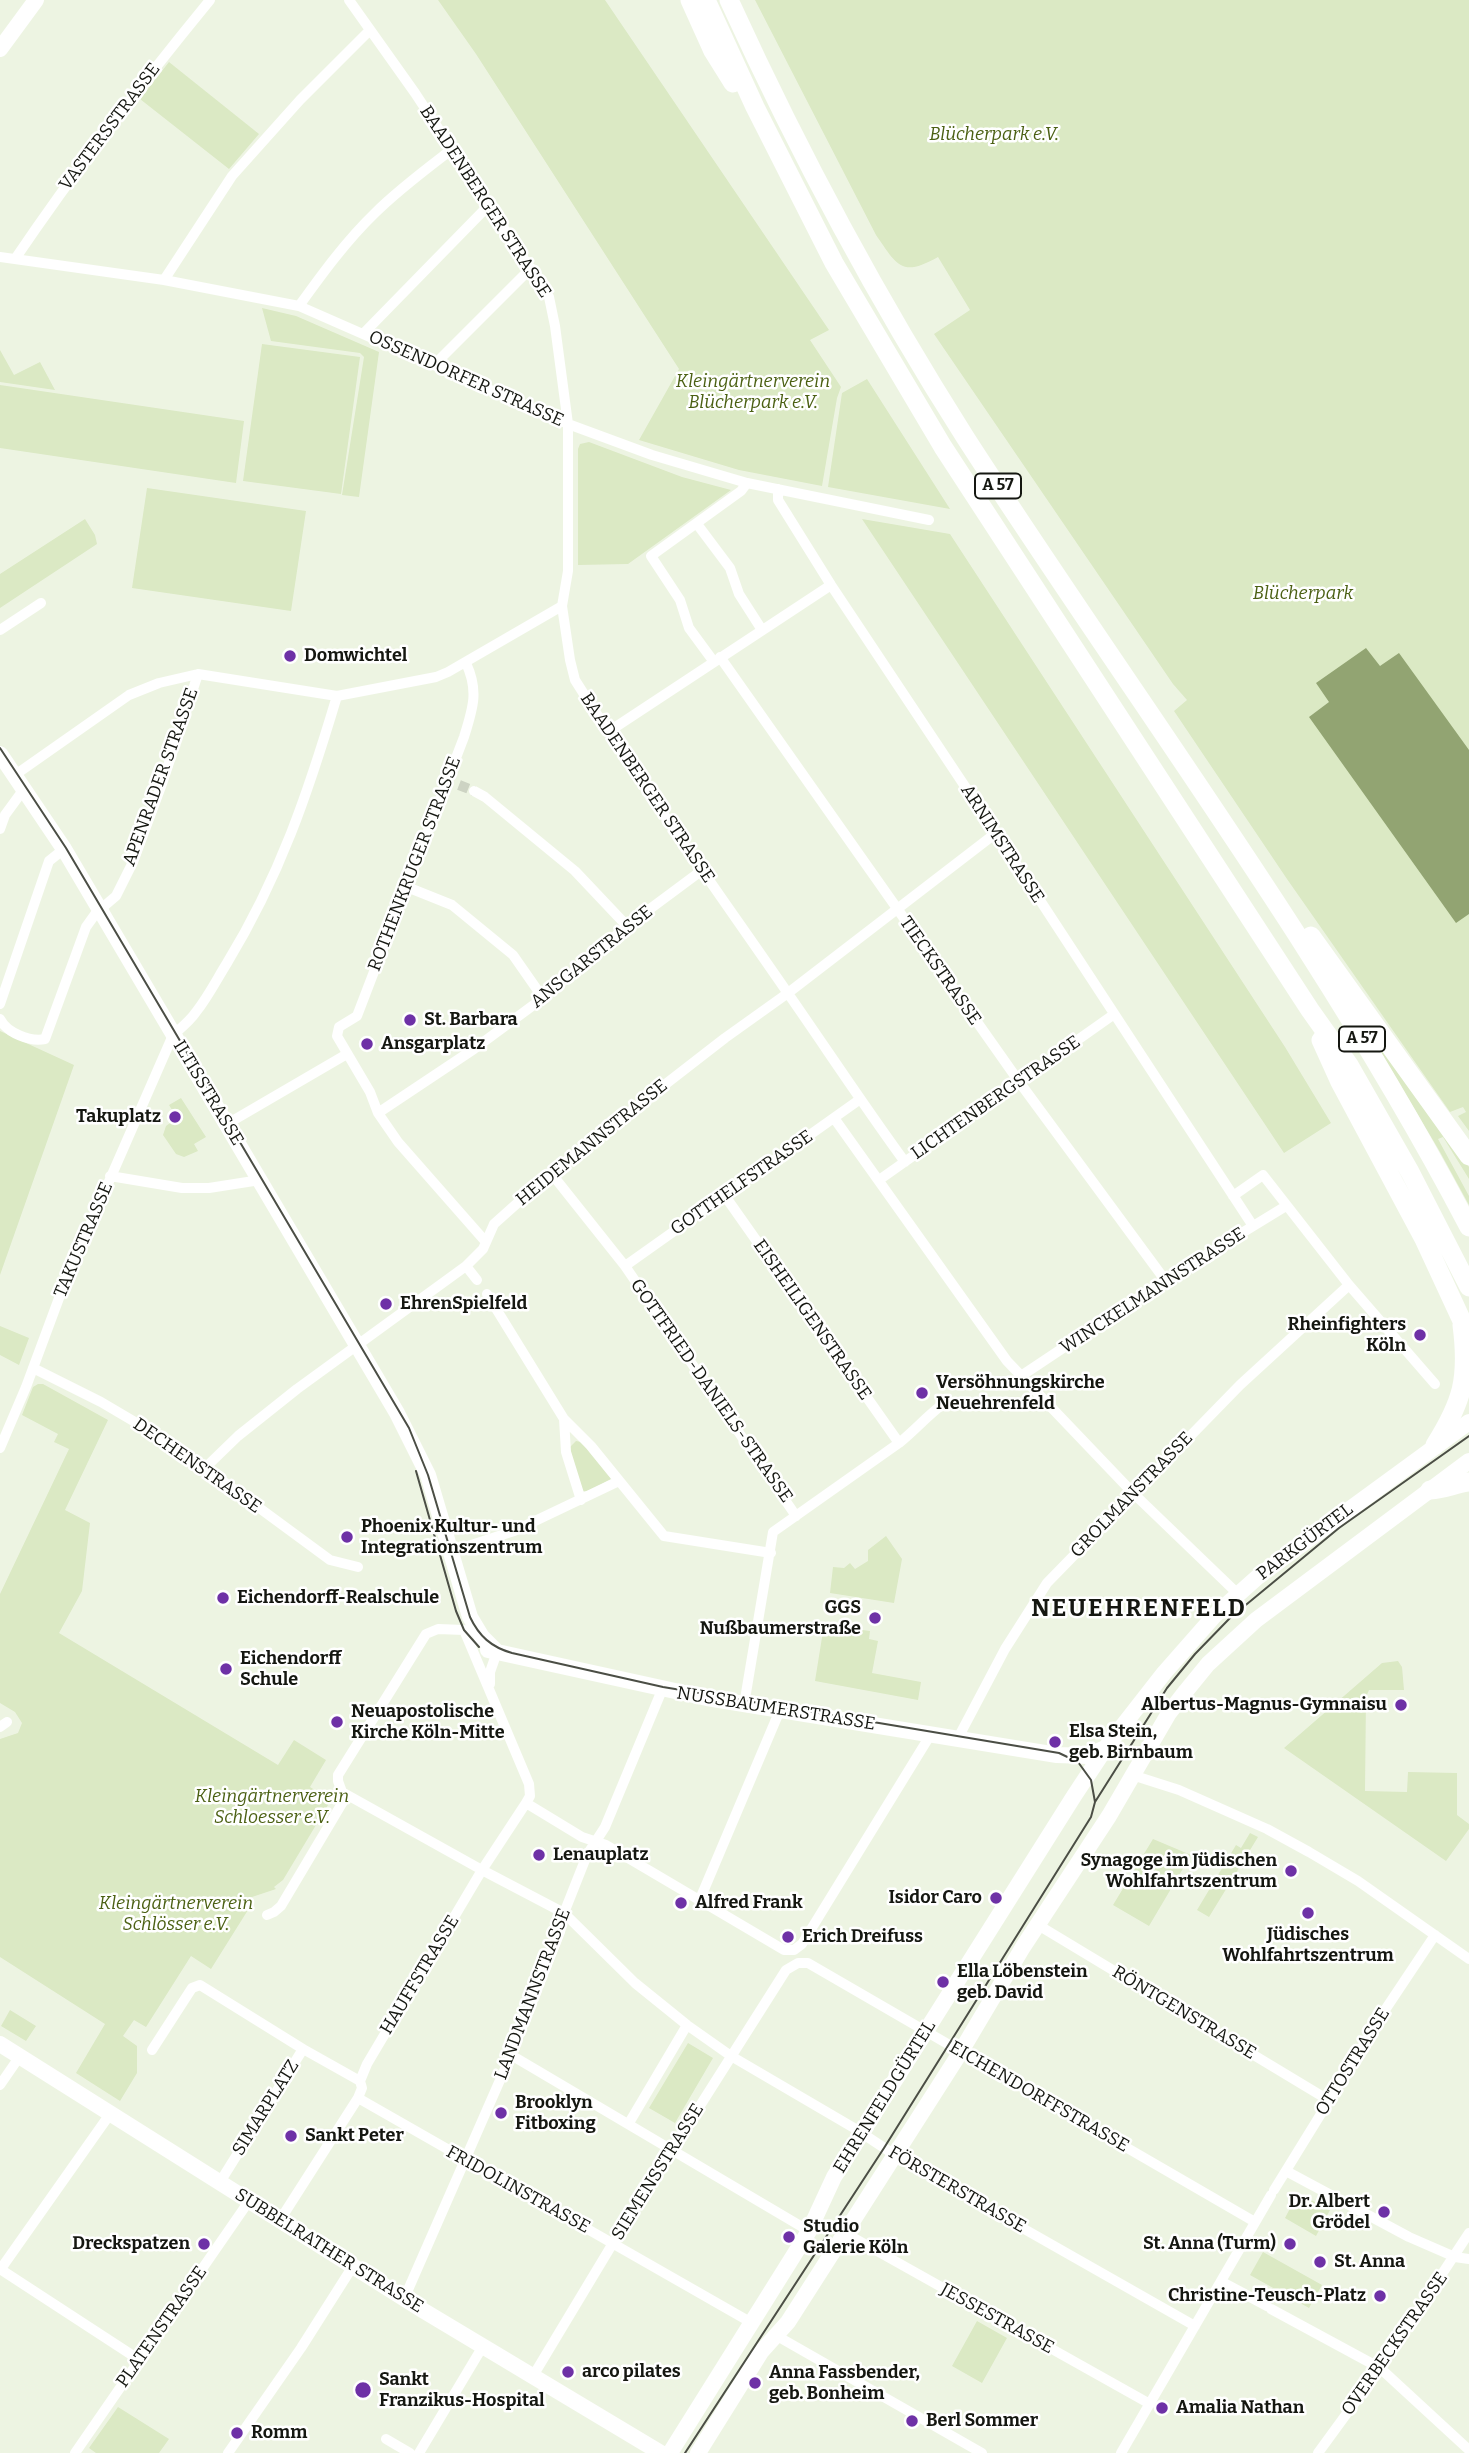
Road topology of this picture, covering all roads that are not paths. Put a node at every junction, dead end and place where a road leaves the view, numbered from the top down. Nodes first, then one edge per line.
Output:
1 (36, 0) edge
2 (210, 0) edge
3 (349, 0) edge
4 (690, 0) edge
5 (706, 0) edge
6 (729, 0) edge
7 (370, 30) junction
8 (0, 49) edge
9 (755, 107) junction
10 (452, 150) junction
11 (489, 205) junction
12 (0, 257) edge
13 (15, 259) junction
14 (531, 268) junction
15 (164, 280) junction
16 (299, 306) junction
17 (363, 334) junction
18 (434, 365) junction
19 (568, 424) junction
20 (747, 483) junction
21 (778, 489) junction
22 (929, 520) dead end
23 (697, 524) junction
24 (831, 585) junction
25 (41, 603) dead end
26 (562, 606) junction
27 (0, 630) edge
28 (762, 630) junction
29 (717, 660) junction
30 (466, 663) junction
31 (198, 674) junction
32 (337, 696) junction
33 (608, 732) junction
34 (0, 754) edge
35 (15, 775) junction
36 (447, 781) junction
37 (458, 785) tunnel mouth
38 (24, 789) junction
39 (474, 791) tunnel mouth
40 (0, 830) edge
41 (996, 833) junction
42 (64, 849) junction
43 (1246, 858) junction
44 (701, 871) junction
45 (407, 887) junction
46 (99, 911) junction
47 (897, 911) junction
48 (627, 926) junction
49 (788, 993) junction
50 (543, 998) junction
51 (0, 1004) edge
52 (1310, 1010) junction
53 (1113, 1015) junction
54 (0, 1019) edge
55 (173, 1035) junction
56 (348, 1054) junction
57 (1020, 1083) junction
58 (859, 1100) junction
59 (378, 1112) junction
60 (834, 1118) junction
61 (227, 1124) junction
62 (1469, 1156) edge
63 (905, 1162) junction
64 (551, 1173) junction
65 (110, 1176) junction
66 (260, 1180) junction
67 (879, 1180) junction
68 (725, 1196) junction
69 (1233, 1196) junction
70 (1286, 1206) junction
71 (1253, 1226) junction
72 (1469, 1227) edge
73 (485, 1241) junction
74 (466, 1266) junction
75 (625, 1266) junction
76 (477, 1280) dead end
77 (1165, 1280) junction
78 (1349, 1285) junction
79 (1469, 1287) edge
80 (487, 1294) dead end
81 (1458, 1311) junction
82 (1469, 1336) edge
83 (357, 1343) junction
84 (33, 1368) junction
85 (1021, 1376) junction
86 (1435, 1384) dead end
87 (943, 1404) dead end
88 (564, 1419) junction
89 (1469, 1422) edge
90 (409, 1436) junction
91 (899, 1443) junction
92 (1435, 1446) junction
93 (0, 1448) edge
94 (1469, 1461) edge
95 (205, 1468) junction
96 (619, 1481) junction
97 (1469, 1482) edge
98 (1430, 1490) junction
99 (1133, 1493) junction
100 (582, 1500) junction
101 (796, 1516) junction
102 (450, 1552) junction
103 (771, 1553) junction
104 (358, 1567) dead end
105 (1238, 1594) junction
106 (464, 1630) junction
107 (497, 1652) junction
108 (491, 1690) junction
109 (662, 1690) junction
110 (744, 1704) junction
111 (780, 1710) junction
112 (931, 1734) junction
113 (958, 1738) junction
114 (1107, 1746) junction
115 (1057, 1755) junction
116 (1132, 1775) junction
117 (1087, 1777) junction
118 (347, 1795) junction
119 (526, 1803) junction
120 (596, 1842) junction
121 (482, 1870) junction
122 (700, 1899) junction
123 (564, 1913) junction
124 (267, 1915) dead end
125 (1038, 1925) junction
126 (1435, 1936) junction
127 (1469, 1959) edge
128 (786, 1970) joint
129 (687, 2025) junction
130 (927, 2031) junction
131 (0, 2044) edge
132 (303, 2049) junction
133 (152, 2050) dead end
134 (960, 2053) junction
135 (511, 2055) junction
136 (20, 2056) junction
137 (731, 2056) junction
138 (360, 2081) junction
139 (0, 2084) edge
140 (358, 2098) junction
141 (1330, 2101) junction
142 (110, 2114) junction
143 (629, 2123) junction
144 (862, 2133) junction
145 (672, 2149) junction
146 (894, 2155) junction
147 (465, 2160) junction
148 (1286, 2171) junction
149 (219, 2182) junction
150 (250, 2201) junction
151 (280, 2220) junction
152 (1255, 2222) junction
153 (808, 2231) junction
154 (845, 2233) junction
155 (1469, 2233) edge
156 (613, 2243) junction
157 (1455, 2257) junction
158 (1469, 2259) edge
159 (353, 2266) junction
160 (0, 2269) edge
161 (1222, 2282) junction
162 (404, 2299) junction
163 (752, 2323) junction
164 (1195, 2326) junction
165 (776, 2336) junction
166 (483, 2346) junction
167 (138, 2360) junction
168 (1380, 2368) junction
169 (533, 2376) junction
170 (1150, 2404) junction
171 (627, 2433) junction
172 (386, 2439) dead end
173 (1469, 2450) edge
174 (75, 2453) edge
175 (229, 2453) edge
176 (410, 2453) edge
177 (419, 2453) edge
178 (636, 2453) edge
179 (661, 2453) edge
180 (670, 2453) edge
181 (698, 2453) edge
182 (982, 2453) edge
183 (1121, 2453) edge
184 (1318, 2453) edge

1 - 8 main road
2 - 13 street, VASTERSSTRASSE
3 - 7 street, BAADENBERGER STRASSE
4 - 9 highway
5 - 9 highway, A 57
6 - 43 highway, A 57
7 - 10 street, BAADENBERGER STRASSE
7 - 15 street
9 - 52 highway, A 57
10 - 11 street, BAADENBERGER STRASSE
10 - 16 street
11 - 14 street, BAADENBERGER STRASSE
11 - 17 street
12 - 13 street, OSSENDORFER STRASSE
13 - 15 street, OSSENDORFER STRASSE
14 - 18 street
14 - 19 street, BAADENBERGER STRASSE
15 - 16 street, OSSENDORFER STRASSE
16 - 17 street, OSSENDORFER STRASSE
17 - 18 street, OSSENDORFER STRASSE
18 - 19 street, OSSENDORFER STRASSE
19 - 20 street, OSSENDORFER STRASSE
19 - 26 street, BAADENBERGER STRASSE
20 - 21 street, OSSENDORFER STRASSE
20 - 23 street
21 - 22 street, OSSENDORFER STRASSE
21 - 24 street, ARNIMSTRASSE
23 - 28 street
23 - 29 street, TIECKSTRASSE
24 - 28 street
24 - 41 street, ARNIMSTRASSE
25 - 27 street
26 - 30 street
26 - 33 street, BAADENBERGER STRASSE
28 - 29 street
29 - 33 street
29 - 47 street, TIECKSTRASSE
30 - 32 street
30 - 36 street, ROTHENKRUGER STRASSE
31 - 32 street
31 - 35 street
31 - 46 street, APENRADER STRASSE
32 - 55 street
33 - 44 street, BAADENBERGER STRASSE
34 - 35 main road, ILTISSTRASSE
35 - 38 main road, ILTISSTRASSE
36 - 37 street
36 - 45 street, ROTHENKRUGER STRASSE
38 - 40 street
38 - 42 main road, ILTISSTRASSE
39 - 48 street
41 - 47 street, HEIDEMANNSTRASSE
41 - 53 street, ARNIMSTRASSE
42 - 46 main road, ILTISSTRASSE
42 - 51 street
43 - 62 highway
43 - 72 highway, A 57
44 - 48 street, ANSGARSTRASSE
44 - 49 street, BAADENBERGER STRASSE
45 - 50 street
45 - 56 street, ROTHENKRUGER STRASSE
46 - 54 street, APENRADER STRASSE
46 - 55 main road, ILTISSTRASSE
47 - 49 street, HEIDEMANNSTRASSE
47 - 57 street, TIECKSTRASSE
48 - 50 street, ANSGARSTRASSE
49 - 58 street, BAADENBERGER STRASSE
49 - 64 street, HEIDEMANNSTRASSE
50 - 59 street, ANSGARSTRASSE
52 - 79 highway, A 57
52 - 81 highway
53 - 57 street, LICHTENBERGSTRASSE
53 - 69 street, ARNIMSTRASSE
55 - 61 main road, ILTISSTRASSE
55 - 65 street, TAKUSTRASSE
56 - 59 street
56 - 61 street
57 - 63 street, LICHTENBERGSTRASSE
57 - 77 street, TIECKSTRASSE
58 - 60 street, GOTTHELFSTRASSE
58 - 63 street, BAADENBERGER STRASSE
59 - 73 street
60 - 67 street
60 - 68 street, GOTTHELFSTRASSE
61 - 66 main road, ILTISSTRASSE
63 - 67 street, LICHTENBERGSTRASSE
64 - 73 street, HEIDEMANNSTRASSE
64 - 75 street, GOTTFRIED-DANIELS-STRASSE
65 - 66 street
65 - 84 street, TAKUSTRASSE
66 - 83 main road, ILTISSTRASSE
67 - 85 street
68 - 75 street, GOTTHELFSTRASSE
68 - 91 street, EISHEILIGENSTRASSE
69 - 70 street
69 - 71 street, ARNIMSTRASSE
70 - 71 street, WINCKELMANNSTRASSE
70 - 78 street
71 - 77 street, WINCKELMANNSTRASSE
73 - 74 street, HEIDEMANNSTRASSE
74 - 76 street
74 - 83 street, HEIDEMANNSTRASSE
75 - 101 street, GOTTFRIED-DANIELS-STRASSE
77 - 85 street, WINCKELMANNSTRASSE
78 - 86 street
78 - 99 street, GROLMANSTRASSE
80 - 88 street
81 - 82 highway
81 - 92 highway
83 - 90 main road, ILTISSTRASSE
83 - 95 street, HEIDEMANNSTRASSE
84 - 93 street, TAKUSTRASSE
84 - 95 street, DECHENSTRASSE
85 - 99 street
87 - 91 street
88 - 96 street
88 - 100 street
89 - 92 main road, PARKGÜRTEL
90 - 102 main road, ILTISSTRASSE
90 - 106 main road, ILTISSTRASSE
91 - 101 street
92 - 105 main road, PARKGÜRTEL
94 - 98 main road, PARKGÜRTEL
95 - 104 street, DECHENSTRASSE
96 - 100 street
96 - 103 street
97 - 98 highway
98 - 116 main road, PARKGÜRTEL
99 - 105 street
99 - 113 street, GROLMANSTRASSE
100 - 102 street
101 - 103 street, GOTTFRIED-DANIELS-STRASSE
102 - 107 main road, ILTISSTRASSE
103 - 110 street, GOTTFRIED-DANIELS-STRASSE
105 - 114 main road, PARKGÜRTEL
106 - 107 main road
106 - 108 street, ILTISSTRASSE
106 - 118 street
107 - 108 street, ILTISSTRASSE
107 - 109 main road, NUSSBAUMERSTRASSE
108 - 119 street, ILTISSTRASSE
109 - 110 main road, NUSSBAUMERSTRASSE
109 - 120 street, LANDMANNSTRASSE
110 - 111 main road, NUSSBAUMERSTRASSE
111 - 112 main road, NUSSBAUMERSTRASSE
111 - 122 street
112 - 113 main road, NUSSBAUMERSTRASSE
112 - 122 street
113 - 115 main road, NUSSBAUMERSTRASSE
114 - 115 main road, NUSSBAUMERSTRASSE
114 - 117 main road, EHRENFELDGÜRTEL
115 - 117 main road, NUSSBAUMERSTRASSE
116 - 125 main road
116 - 126 street
117 - 130 main road, EHRENFELDGÜRTEL
118 - 121 street
118 - 124 street
119 - 120 street
119 - 121 street
120 - 122 street
120 - 123 street, LANDMANNSTRASSE
121 - 123 street
121 - 138 street, HAUFFSTRASSE
123 - 129 street, FÖRSTERSTRASSE
123 - 135 street, LANDMANNSTRASSE
125 - 134 main road
125 - 141 street, RÖNTGENSTRASSE
126 - 127 street
126 - 141 street, OTTOSTRASSE
128 - 130 street, EICHENDORFFSTRASSE
128 - 137 street, SIEMENSSTRASSE
129 - 137 street, FÖRSTERSTRASSE
129 - 143 street
130 - 134 street, EICHENDORFFSTRASSE
130 - 144 main road, EHRENFELDGÜRTEL
131 - 136 main road, SUBBELRATHER STRASSE
132 - 133 street
132 - 138 street, SIMARPLATZ
132 - 149 street, SIMARPLATZ
134 - 146 main road
134 - 152 street, EICHENDORFFSTRASSE
135 - 143 street
135 - 147 street, LANDMANNSTRASSE
136 - 139 street
136 - 142 main road, SUBBELRATHER STRASSE
137 - 144 street, FÖRSTERSTRASSE
137 - 145 street, SIEMENSSTRASSE
138 - 140 street
140 - 147 street, FRIDOLINSTRASSE
140 - 151 street
141 - 148 street, OTTOSTRASSE
142 - 149 main road, SUBBELRATHER STRASSE
142 - 160 street
143 - 145 street
144 - 146 street, FÖRSTERSTRASSE
144 - 153 main road, EHRENFELDGÜRTEL
145 - 153 street
145 - 156 street, SIEMENSSTRASSE
146 - 154 main road
146 - 164 street, FÖRSTERSTRASSE
147 - 156 street, FRIDOLINSTRASSE
147 - 162 street, LANDMANNSTRASSE
148 - 152 street, OTTOSTRASSE
148 - 157 street
149 - 150 main road, SUBBELRATHER STRASSE
150 - 151 main road, SUBBELRATHER STRASSE
150 - 167 street, PLATENSTRASSE
151 - 159 main road, SUBBELRATHER STRASSE
152 - 161 street, OTTOSTRASSE
153 - 163 main road, EHRENFELDGÜRTEL
154 - 165 main road
154 - 170 street, JESSESTRASSE
155 - 157 street, OVERBECKSTRASSE
156 - 163 street, FRIDOLINSTRASSE
156 - 169 street, SIEMENSSTRASSE
157 - 158 street
157 - 168 street, OVERBECKSTRASSE
159 - 162 main road, SUBBELRATHER STRASSE
159 - 175 street
160 - 167 street
161 - 164 street, OTTOSTRASSE
161 - 168 street
162 - 166 main road, SUBBELRATHER STRASSE
163 - 180 main road, EHRENFELDGÜRTEL
164 - 170 street, OTTOSTRASSE
165 - 181 main road
165 - 182 street
166 - 169 main road, SUBBELRATHER STRASSE
166 - 177 street
167 - 174 street, PLATENSTRASSE
168 - 173 street
168 - 184 street, OVERBECKSTRASSE
169 - 171 main road, SUBBELRATHER STRASSE
170 - 183 street, OTTOSTRASSE
171 - 178 main road
171 - 179 main road, SUBBELRATHER STRASSE
172 - 176 street

